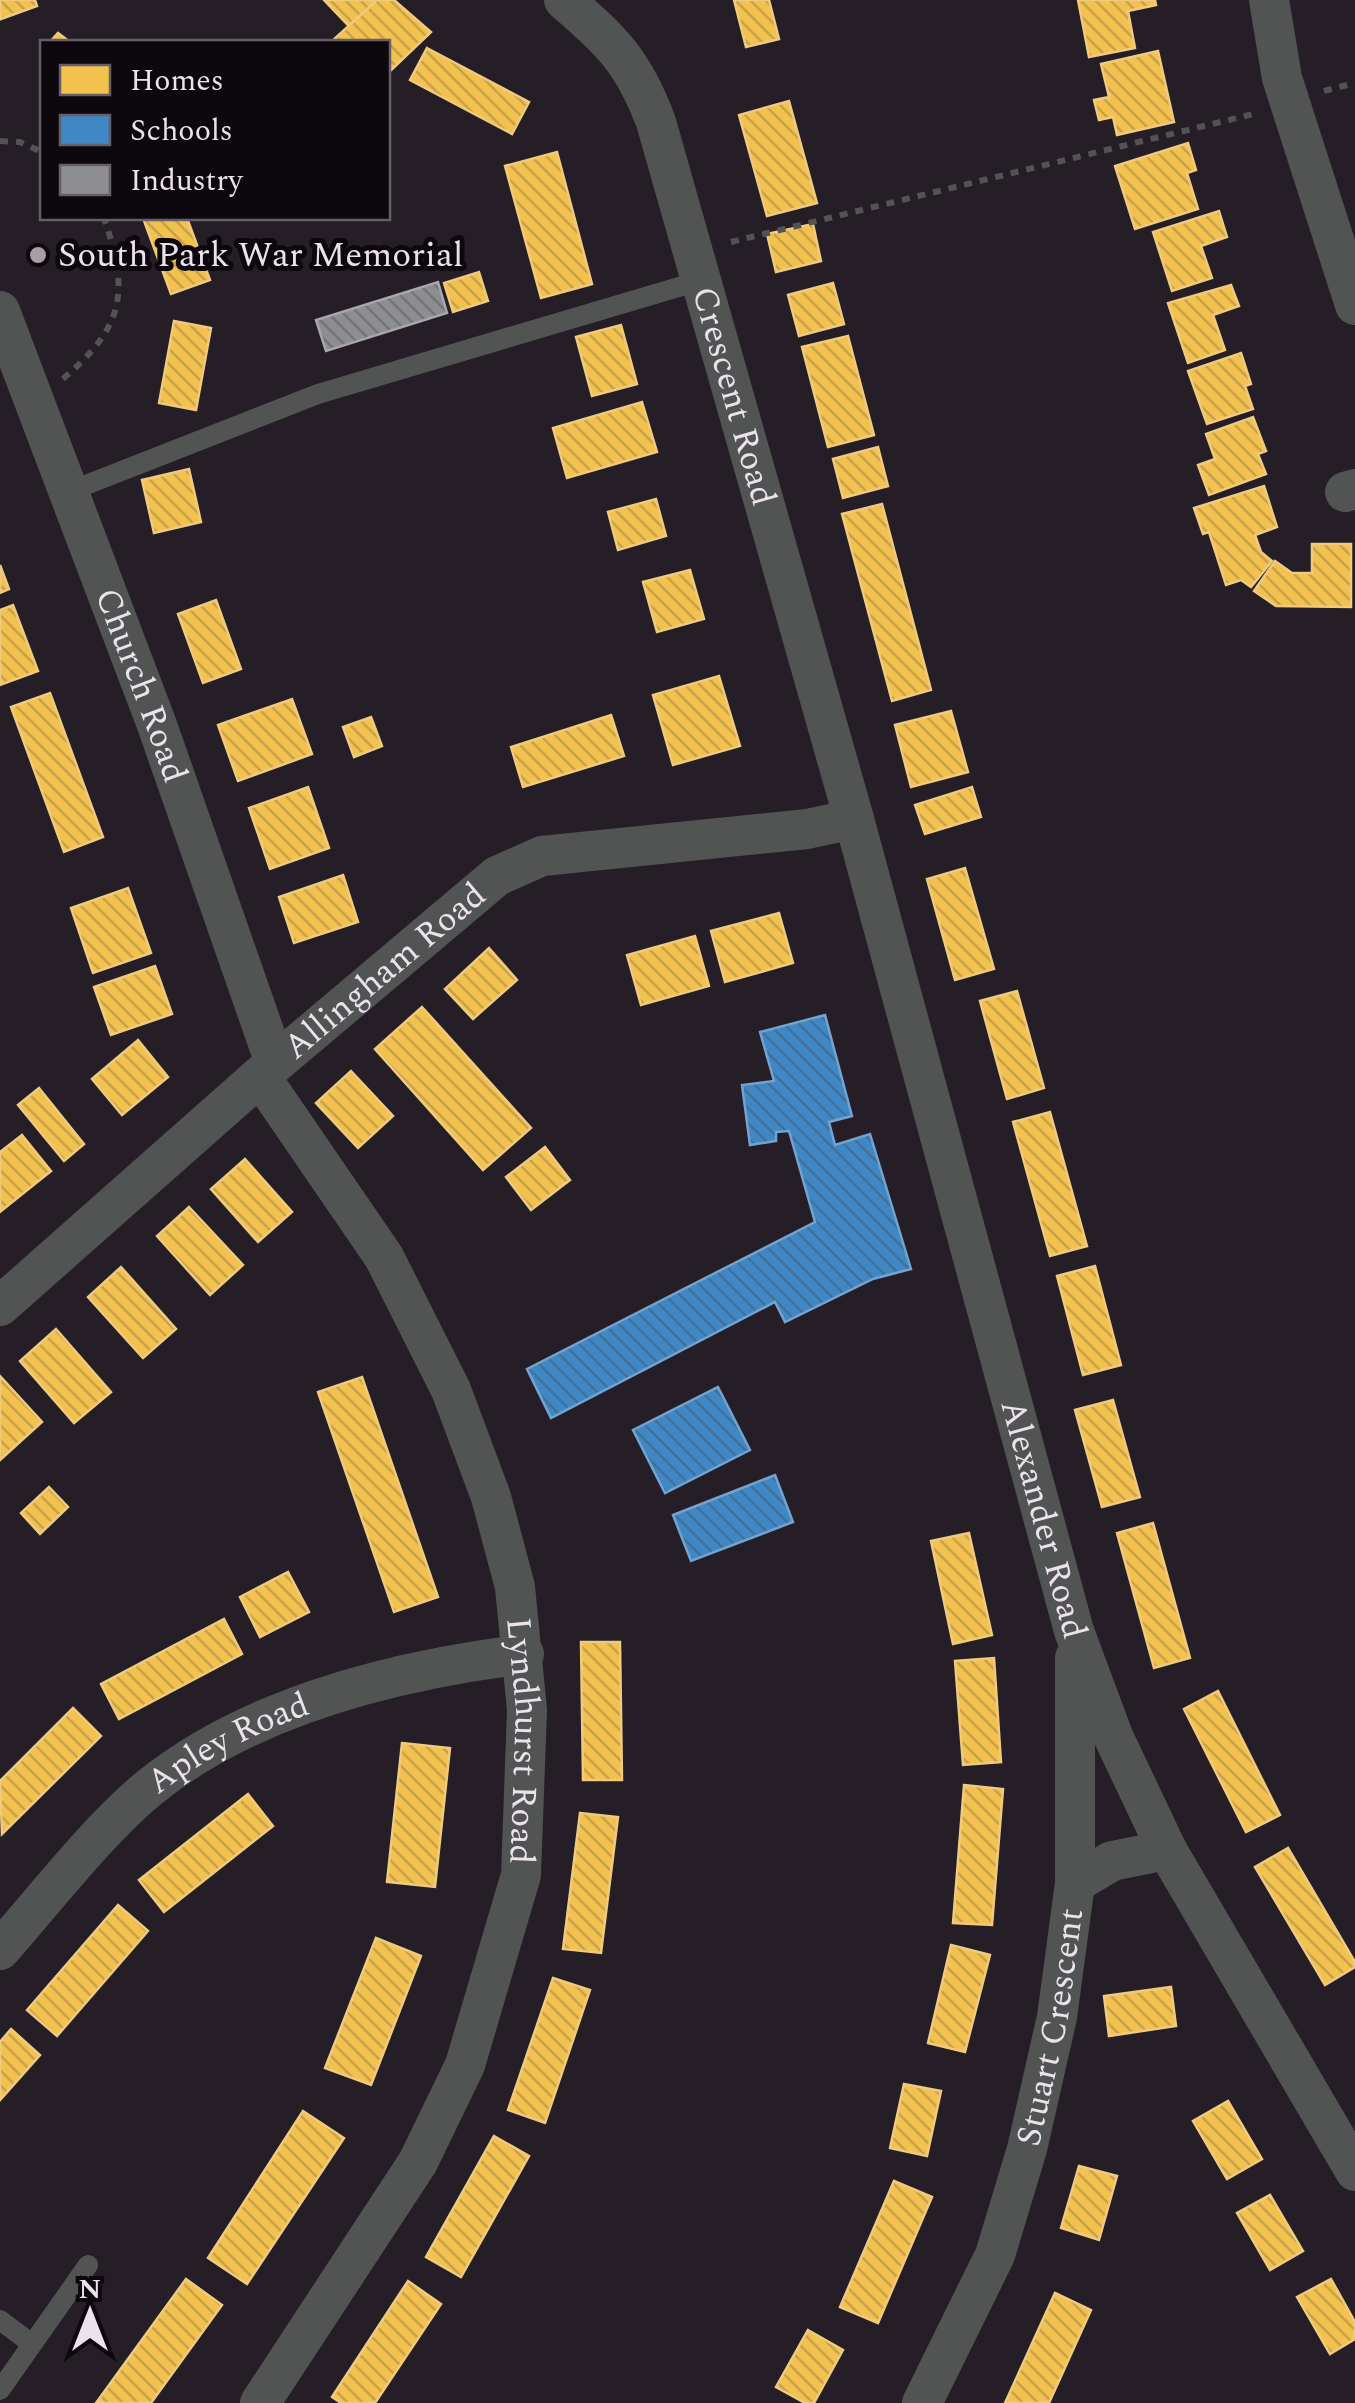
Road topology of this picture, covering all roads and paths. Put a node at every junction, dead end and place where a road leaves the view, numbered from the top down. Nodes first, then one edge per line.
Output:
1 (564, 0) edge
2 (1268, 0) edge
3 (1290, 105) junction
4 (0, 141) edge
5 (40, 151) edge
6 (105, 220) edge
7 (695, 266) junction
8 (1355, 305) edge
9 (0, 311) edge
10 (32, 396) junction
11 (68, 492) junction
12 (854, 819) junction
13 (268, 1070) junction
14 (0, 1306) edge
15 (1074, 1632) junction
16 (524, 1654) junction
17 (1167, 1850) junction
18 (1074, 1883) junction
19 (0, 1950) edge
20 (1355, 2171) edge
21 (88, 2265) dead end
22 (0, 2320) edge
23 (32, 2344) junction
24 (0, 2390) edge
25 (260, 2403) edge
26 (922, 2403) edge

1 - 7 street, Crescent Road
2 - 3 street
3 - 7 path
3 - 8 street
4 - 5 path
6 - 10 path
7 - 11 lane
7 - 12 street, Crescent Road
9 - 10 street, Church Road
10 - 11 street, Church Road
11 - 13 street, Church Road
12 - 13 street, Allingham Road
12 - 15 street, Alexander Road
13 - 14 street, Allingham Road
13 - 16 street, Lyndhurst Road
15 - 17 street, Alexander Road
15 - 18 street, Stuart Crescent
16 - 19 street, Apley Road
16 - 25 street, Lyndhurst Road
17 - 18 street
17 - 20 street, Alexander Road
18 - 26 street, Stuart Crescent
21 - 23 lane
22 - 23 lane
23 - 24 lane

